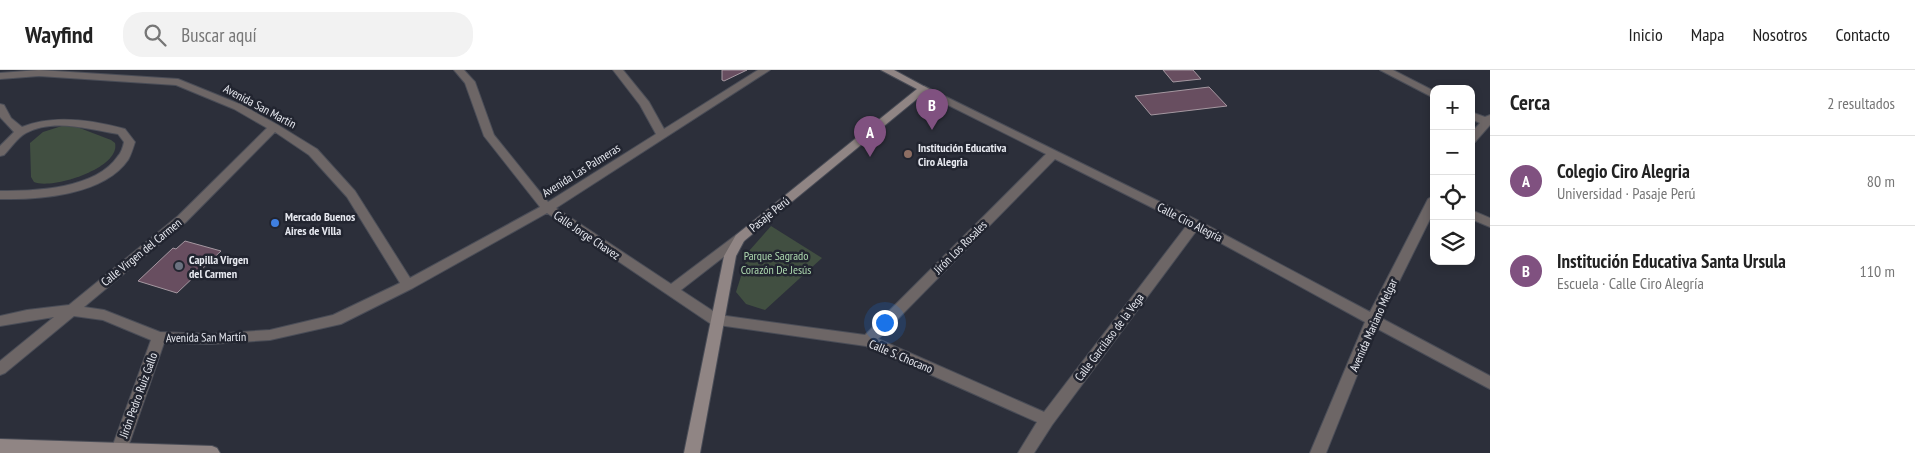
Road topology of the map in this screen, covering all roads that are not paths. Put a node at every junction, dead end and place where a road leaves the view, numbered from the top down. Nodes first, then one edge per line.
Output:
1 (459, 70) edge
2 (618, 70) edge
3 (766, 70) edge
4 (886, 70) edge
5 (1385, 70) edge
6 (0, 76) edge
7 (924, 89) junction
8 (1430, 93) edge
9 (0, 107) edge
10 (1475, 115) edge
11 (1488, 120) edge
12 (274, 127) junction
13 (21, 132) junction
14 (662, 135) junction
15 (1475, 135) edge
16 (0, 152) edge
17 (1053, 154) junction
18 (0, 195) edge
19 (1430, 206) edge
20 (547, 208) junction
21 (1475, 216) edge
22 (1490, 223) edge
23 (1195, 224) junction
24 (740, 238) junction
25 (408, 285) junction
26 (670, 291) junction
27 (69, 310) junction
28 (716, 320) junction
29 (1373, 320) junction
30 (0, 321) edge
31 (159, 337) junction
32 (868, 341) junction
33 (0, 369) edge
34 (1490, 383) edge
35 (1047, 420) junction
36 (0, 446) edge
37 (118, 451) edge
38 (212, 453) edge
39 (692, 453) edge
40 (1026, 453) edge
41 (1318, 453) edge

1 - 20 street, Calle Jorge Chavez
2 - 14 street
3 - 14 street, Avenida Las Palmeras
4 - 7 street, Calle Ciro Alegría
5 - 8 street
6 - 12 street, Avenida San Martin
7 - 17 street, Calle Ciro Alegría
7 - 24 street, Pasaje Perú
9 - 13 street
10 - 11 street
11 - 15 street
12 - 25 street, Avenida San Martin
12 - 27 street, Calle Virgen del Carmen
13 - 16 street
13 - 18 street
14 - 20 street, Avenida Las Palmeras
17 - 23 street, Calle Ciro Alegría
17 - 32 street, Jirón Los Rosales
19 - 29 street, Avenida Mariano Melgar
20 - 25 street, Avenida Las Palmeras
20 - 26 street, Calle Jorge Chavez
21 - 22 street
23 - 29 street, Calle Ciro Alegría
23 - 35 street, Calle Garcilaso de la Vega
24 - 26 street
24 - 28 street, Pasaje Perú
25 - 31 street, Avenida San Martín
26 - 28 street, Calle Jorge Chavez
27 - 30 street, Avenida San Martín
27 - 31 street, Avenida San Martín
27 - 33 street, Calle Virgen del Carmen
28 - 32 street, Calle S. Chocano
28 - 39 street, Pasaje Perú
29 - 34 street, Calle Ciro Alegría
29 - 41 street, Avenida Mariano Melgar
31 - 37 street, Jirón Pedro Ruiz Gallo
32 - 35 street, Calle S. Chocano
35 - 40 street, Calle Garcilaso de la Vega
36 - 37 street
37 - 38 street

